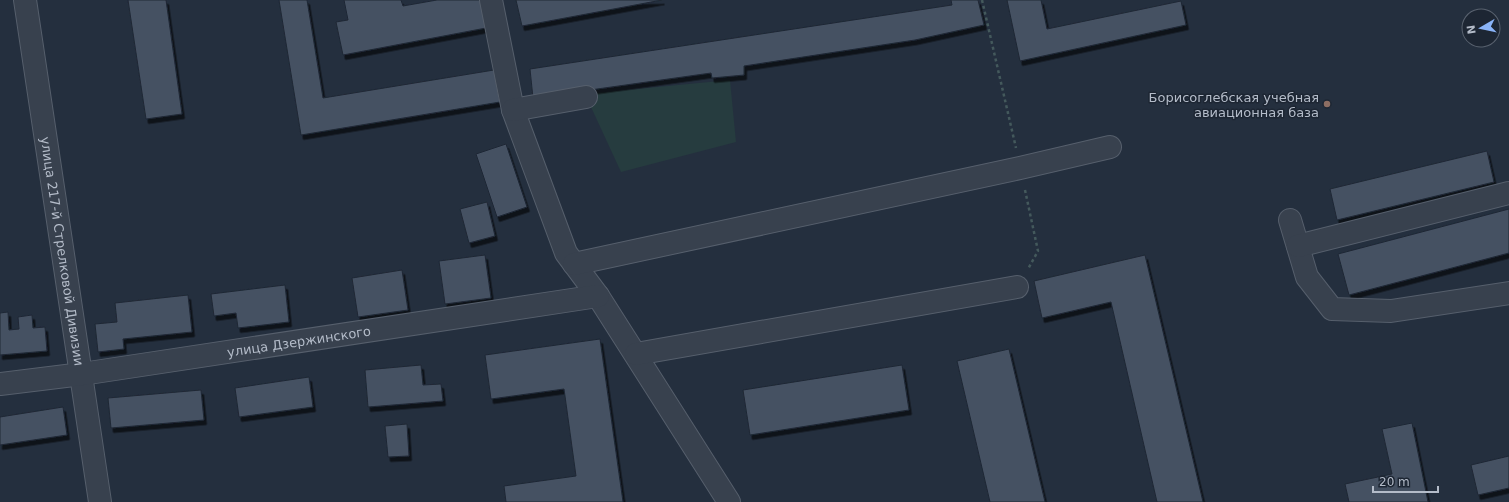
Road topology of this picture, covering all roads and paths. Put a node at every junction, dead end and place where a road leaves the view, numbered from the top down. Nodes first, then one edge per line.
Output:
1 (25, 0) edge
2 (490, 0) edge
3 (586, 96) dead end
4 (513, 110) junction
5 (1110, 147) dead end
6 (1509, 193) edge
7 (1290, 220) dead end
8 (1298, 246) junction
9 (574, 264) junction
10 (1017, 287) dead end
11 (1509, 293) edge
12 (598, 296) junction
13 (636, 354) junction
14 (82, 374) junction
15 (0, 384) edge
16 (100, 502) edge
17 (729, 502) edge

1 - 14 street, улица 217-й Стрелковой Дивизии
2 - 4 street
3 - 4 street
4 - 9 street
5 - 9 street
6 - 8 street
7 - 8 street
8 - 11 street
9 - 12 street
10 - 13 street
12 - 13 street
12 - 14 street, улица Дзержинского
13 - 17 street
14 - 15 street, улица Дзержинского
14 - 16 street, улица 217-й Стрелковой Дивизии

